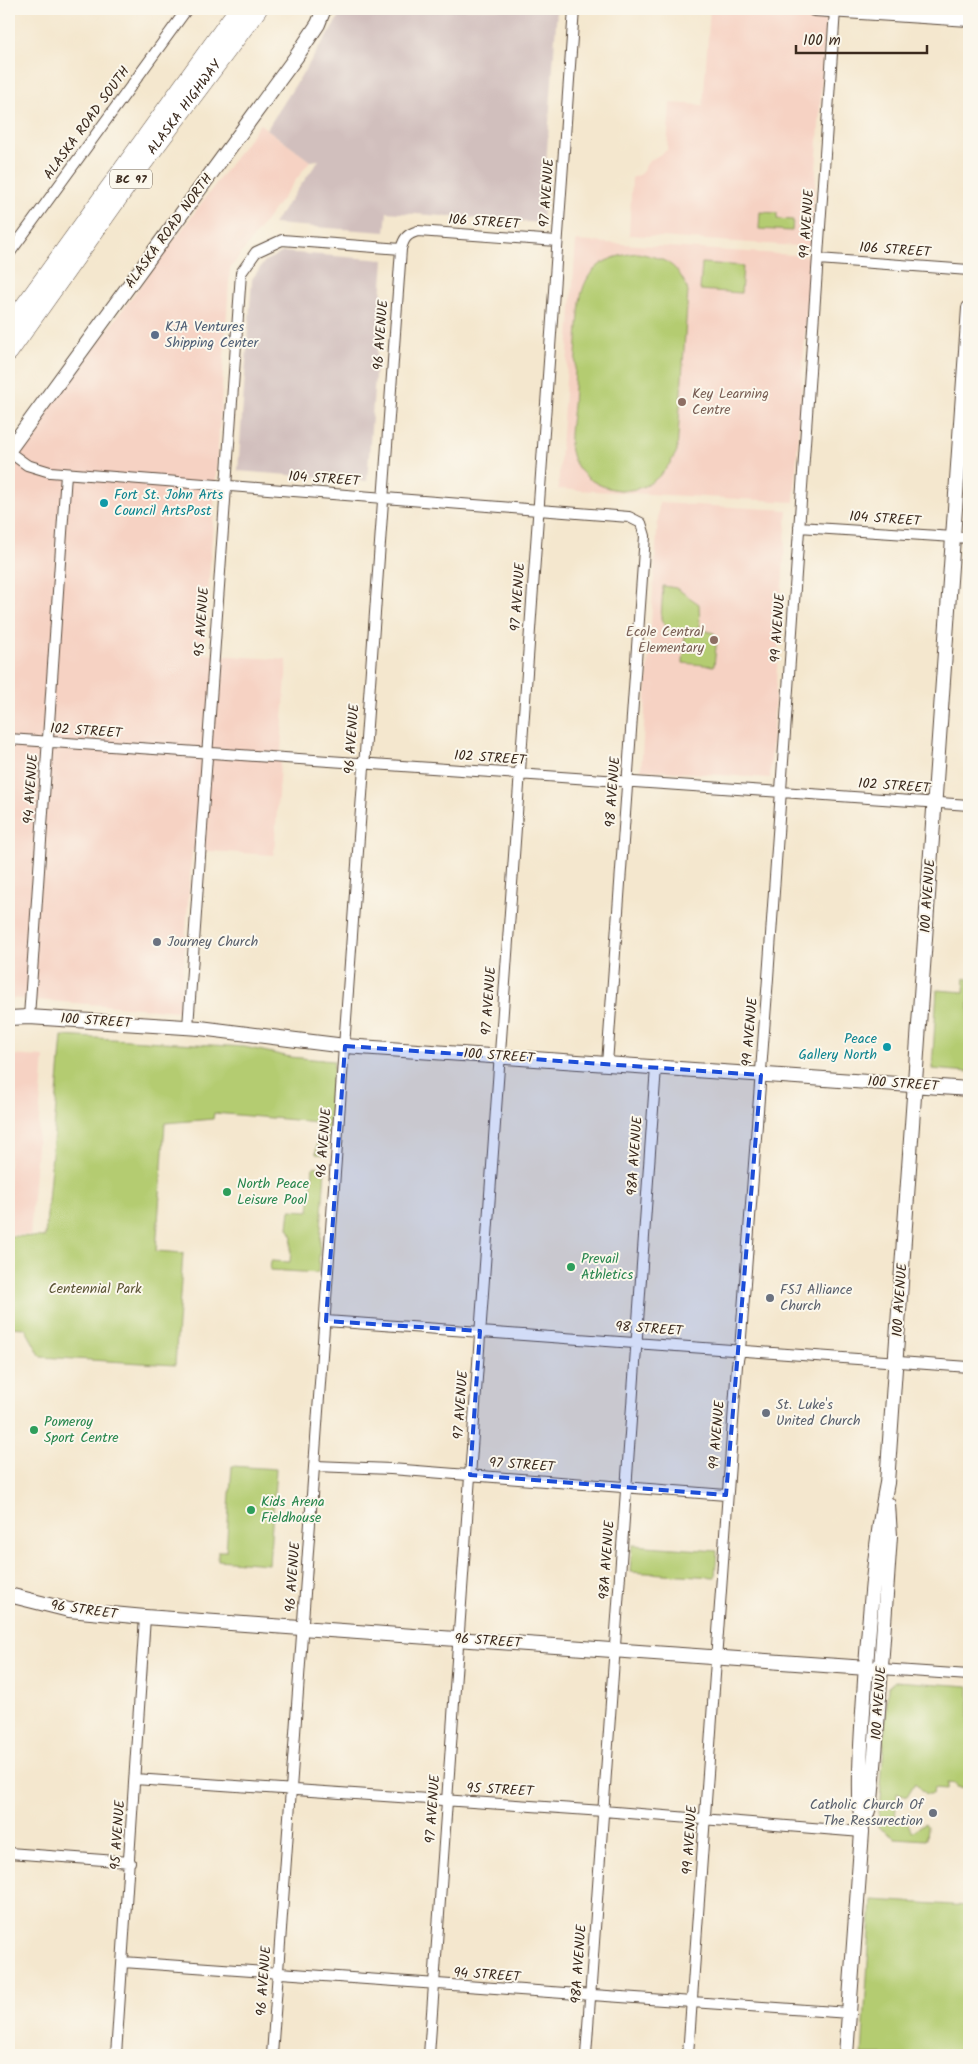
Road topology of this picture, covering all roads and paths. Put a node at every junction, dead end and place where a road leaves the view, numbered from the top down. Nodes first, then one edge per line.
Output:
1 (187, 9) edge
2 (238, 9) edge
3 (258, 9) edge
4 (324, 9) edge
5 (574, 9) edge
6 (814, 9) edge
7 (835, 10) junction
8 (969, 19) edge
9 (408, 234) joint
10 (557, 241) junction
11 (401, 250) junction
12 (9, 254) edge
13 (818, 259) junction
14 (969, 270) edge
15 (969, 308) edge
16 (9, 327) edge
17 (9, 352) edge
18 (9, 451) edge
19 (66, 474) junction
20 (225, 486) junction
21 (383, 498) junction
22 (537, 510) junction
23 (641, 523) joint
24 (799, 527) junction
25 (953, 537) junction
26 (969, 538) edge
27 (9, 739) edge
28 (48, 741) junction
29 (208, 753) junction
30 (364, 763) junction
31 (520, 774) junction
32 (628, 781) junction
33 (781, 793) junction
34 (935, 803) junction
35 (969, 805) edge
36 (9, 1012) edge
37 (29, 1017) junction
38 (9, 1018) edge
39 (188, 1027) junction
40 (344, 1046) junction
41 (499, 1056) junction
42 (607, 1064) junction
43 (656, 1067) junction
44 (761, 1075) junction
45 (915, 1085) junction
46 (969, 1089) edge
47 (326, 1321) junction
48 (480, 1331) junction
49 (635, 1341) junction
50 (740, 1350) junction
51 (895, 1362) junction
52 (969, 1367) edge
53 (315, 1466) junction
54 (470, 1475) junction
55 (887, 1483) junction
56 (626, 1488) junction
57 (726, 1495) junction
58 (9, 1595) edge
59 (146, 1617) junction
60 (303, 1628) junction
61 (458, 1639) junction
62 (615, 1650) junction
63 (716, 1657) junction
64 (866, 1668) junction
65 (881, 1669) junction
66 (969, 1675) edge
67 (135, 1779) junction
68 (291, 1790) junction
69 (448, 1801) junction
70 (603, 1811) junction
71 (705, 1819) junction
72 (862, 1832) junction
73 (9, 1853) edge
74 (130, 1862) junction
75 (123, 1962) junction
76 (278, 1974) junction
77 (434, 1985) junction
78 (590, 1995) junction
79 (692, 2002) junction
80 (850, 2013) junction
81 (116, 2055) edge
82 (272, 2055) edge
83 (429, 2055) edge
84 (586, 2055) edge
85 (688, 2055) edge
86 (846, 2055) edge

1 - 12 street, ALASKA ROAD SOUTH
2 - 16 highway, ALASKA HIGHWAY / BC 97
3 - 17 highway, ALASKA HIGHWAY / BC 97
4 - 18 main road, ALASKA ROAD NORTH
5 - 10 street, 97 AVENUE
6 - 7 main road
7 - 8 main road
7 - 13 street, 99 AVENUE
9 - 10 street, 106 STREET
9 - 11 street, 96 AVENUE
10 - 22 street, 97 AVENUE
11 - 20 street, 95 AVENUE
11 - 21 street, 96 AVENUE
13 - 14 street, 106 STREET
13 - 24 street, 99 AVENUE
15 - 25 main road, 100 AVENUE
18 - 19 street, 104 STREET
19 - 20 street, 104 STREET
19 - 28 street, 94 AVENUE
20 - 21 street, 104 STREET
20 - 29 street, 95 AVENUE
21 - 22 street, 104 STREET
21 - 30 street, 96 AVENUE
22 - 23 street, 104 STREET
22 - 31 street, 97 AVENUE
23 - 32 street, 98 AVENUE
24 - 25 street, 104 STREET
24 - 33 street, 99 AVENUE
25 - 26 street, 104 STREET
25 - 34 main road, 100 AVENUE
27 - 28 street, 102 STREET
28 - 29 street, 102 STREET
28 - 37 street, 94 AVENUE
29 - 30 street, 102 STREET
29 - 39 street, 95 AVENUE
30 - 31 street, 102 STREET
30 - 40 street, 96 AVENUE
31 - 32 street, 102 STREET
31 - 41 street, 97 AVENUE
32 - 33 street, 102 STREET
32 - 42 street, 98 AVENUE
33 - 34 street, 102 STREET
33 - 44 street, 99 AVENUE
34 - 35 street, 102 STREET
34 - 45 main road, 100 AVENUE
36 - 37 main road, 100 STREET
37 - 38 main road, 100 STREET
37 - 39 main road, 100 STREET
39 - 40 main road, 100 STREET
40 - 41 main road, 100 STREET
40 - 47 street, 96 AVENUE
41 - 42 main road, 100 STREET
41 - 48 street, 97 AVENUE
42 - 43 main road, 100 STREET
43 - 44 main road, 100 STREET
43 - 49 street, 98A AVENUE
44 - 45 main road, 100 STREET
44 - 50 street, 99 AVENUE
45 - 46 main road, 100 STREET
45 - 51 main road, 100 AVENUE
47 - 48 street, 98 STREET
47 - 53 street, 96 AVENUE
48 - 49 street, 98 STREET
48 - 54 street, 97 AVENUE
49 - 50 street, 98 STREET
49 - 56 street, 98A AVENUE
50 - 51 street, 98 STREET
50 - 57 street, 99 AVENUE
51 - 52 street, 98 STREET
51 - 55 main road, 100 AVENUE
53 - 54 street, 97 STREET
53 - 60 street, 96 AVENUE
54 - 56 street, 97 STREET
54 - 61 street, 97 AVENUE
55 - 64 main road, 100 AVENUE
55 - 65 main road, 100 AVENUE
56 - 57 street, 97 STREET
56 - 62 street, 98A AVENUE
57 - 63 street, 99 AVENUE
58 - 59 main road, 96 STREET
59 - 60 main road, 96 STREET
59 - 67 street, 95 AVENUE
60 - 61 main road, 96 STREET
60 - 68 street, 96 AVENUE
61 - 62 main road, 96 STREET
61 - 69 street, 97 AVENUE
62 - 63 main road, 96 STREET
62 - 70 street, 98A AVENUE
63 - 64 main road, 96 STREET
63 - 71 street, 99 AVENUE
64 - 65 main road, 96 STREET
64 - 72 main road, 100 AVENUE
65 - 66 street, 96 STREET
65 - 72 main road, 100 AVENUE
67 - 68 street, 95 STREET
67 - 74 street, 95 AVENUE
68 - 69 street, 95 STREET
68 - 76 street, 96 AVENUE
69 - 70 street, 95 STREET
69 - 77 street, 97 AVENUE
70 - 71 street, 95 STREET
70 - 78 street, 98A AVENUE
71 - 72 street, 95 STREET
71 - 79 street, 99 AVENUE
72 - 80 main road, 100 AVENUE
73 - 74 street
74 - 75 street, 95 AVENUE
75 - 76 street, 94 STREET
75 - 81 street, 95 AVENUE
76 - 77 street, 94 STREET
76 - 82 street, 96 AVENUE
77 - 78 street, 94 STREET
77 - 83 street, 97 AVENUE
78 - 79 street, 94 STREET
78 - 84 street, 98A AVENUE
79 - 80 street, 94 STREET
79 - 85 street, 99 AVENUE
80 - 86 main road, 100 AVENUE

